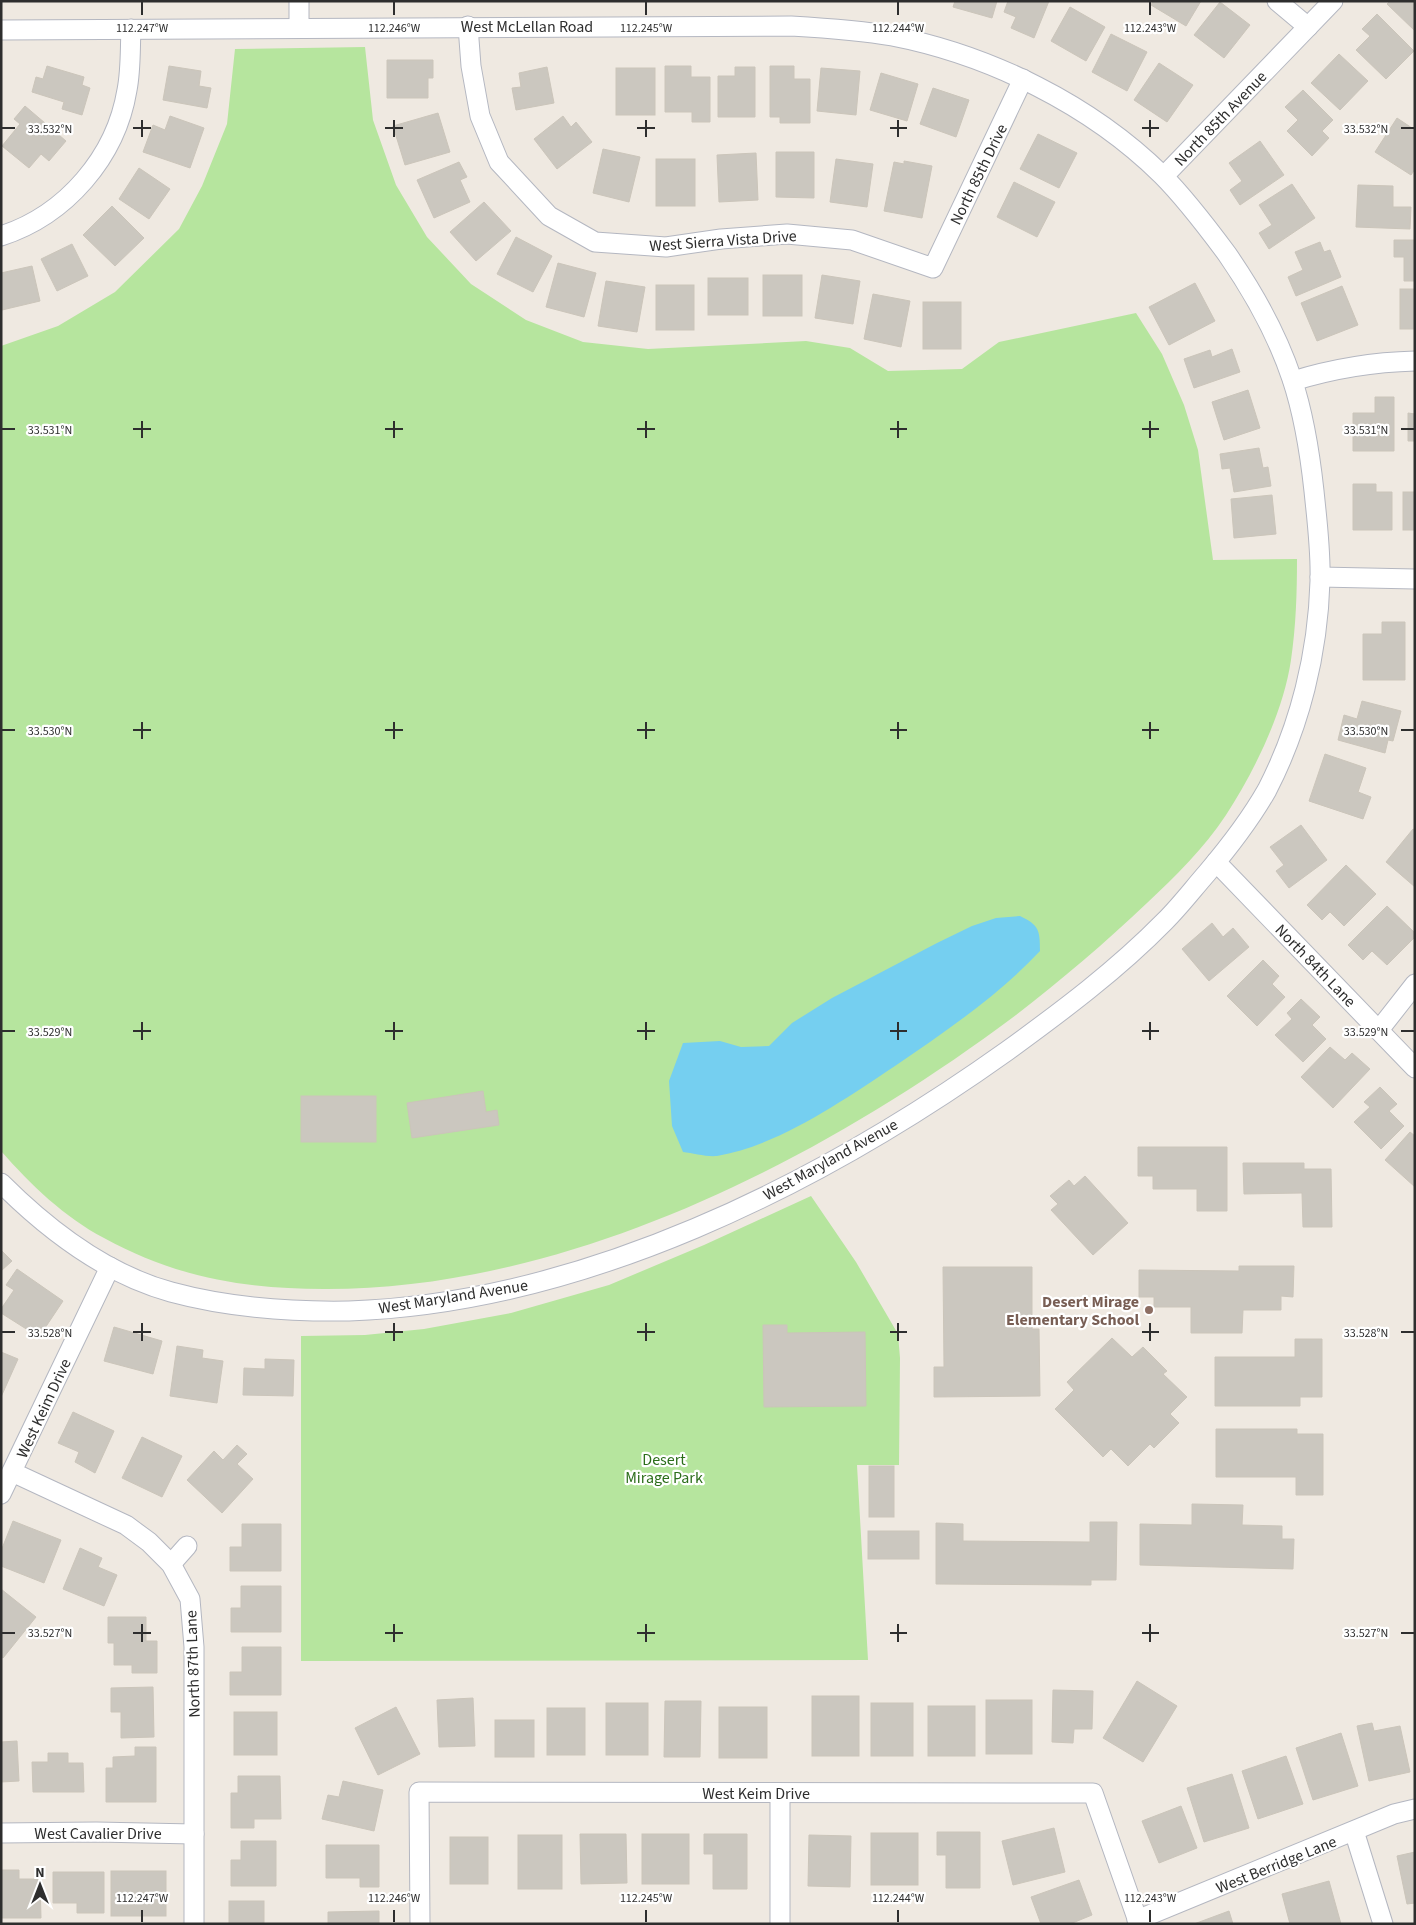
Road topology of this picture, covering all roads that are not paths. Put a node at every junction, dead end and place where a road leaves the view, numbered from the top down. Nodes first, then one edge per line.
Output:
1 (299, 1) edge
2 (1277, 1) edge
3 (1333, 1) edge
4 (468, 26) junction
5 (1308, 27) junction
6 (300, 28) junction
7 (131, 29) junction
8 (1, 30) edge
9 (1023, 79) junction
10 (1164, 176) junction
11 (1, 236) edge
12 (932, 268) joint
13 (1415, 361) edge
14 (1293, 381) junction
15 (1320, 577) junction
16 (1415, 579) edge
17 (1216, 862) junction
18 (1415, 984) edge
19 (1379, 1030) junction
20 (1415, 1068) edge
21 (1, 1183) edge
22 (110, 1268) junction
23 (12, 1472) junction
24 (1, 1494) edge
25 (187, 1546) dead end
26 (171, 1564) junction
27 (780, 1793) junction
28 (1415, 1809) edge
29 (1354, 1831) junction
30 (1, 1833) edge
31 (194, 1834) junction
32 (1138, 1922) edge
33 (194, 1924) edge
34 (420, 1924) edge
35 (780, 1924) edge
36 (1383, 1924) edge

1 - 6 street
2 - 5 street
3 - 5 street, North 85th Avenue
4 - 6 street, West McLellan Road
4 - 9 street, West McLellan Road
4 - 12 street, West Sierra Vista Drive
5 - 10 street, North 85th Avenue
6 - 7 street, West McLellan Road
7 - 8 street, West McLellan Road
7 - 11 street
9 - 10 street, West McLellan Road
9 - 12 street, North 85th Drive
10 - 14 street, North 85th Avenue
13 - 14 street
14 - 15 street, North 85th Avenue
15 - 16 street
15 - 17 street, West Maryland Avenue
17 - 19 street, North 84th Lane
17 - 22 street, West Maryland Avenue
18 - 19 street
19 - 20 street, North 84th Lane
21 - 22 street, West Maryland Avenue
22 - 23 street, West Keim Drive
23 - 24 street, West Keim Drive
23 - 26 street, North 87th Lane
25 - 26 street
26 - 31 street, North 87th Lane
27 - 32 street, West Keim Drive
27 - 34 street, West Keim Drive
27 - 35 street
28 - 29 street, West Berridge Lane
29 - 32 street, West Berridge Lane
29 - 36 street
30 - 31 street, West Cavalier Drive
31 - 33 street, North 87th Lane

